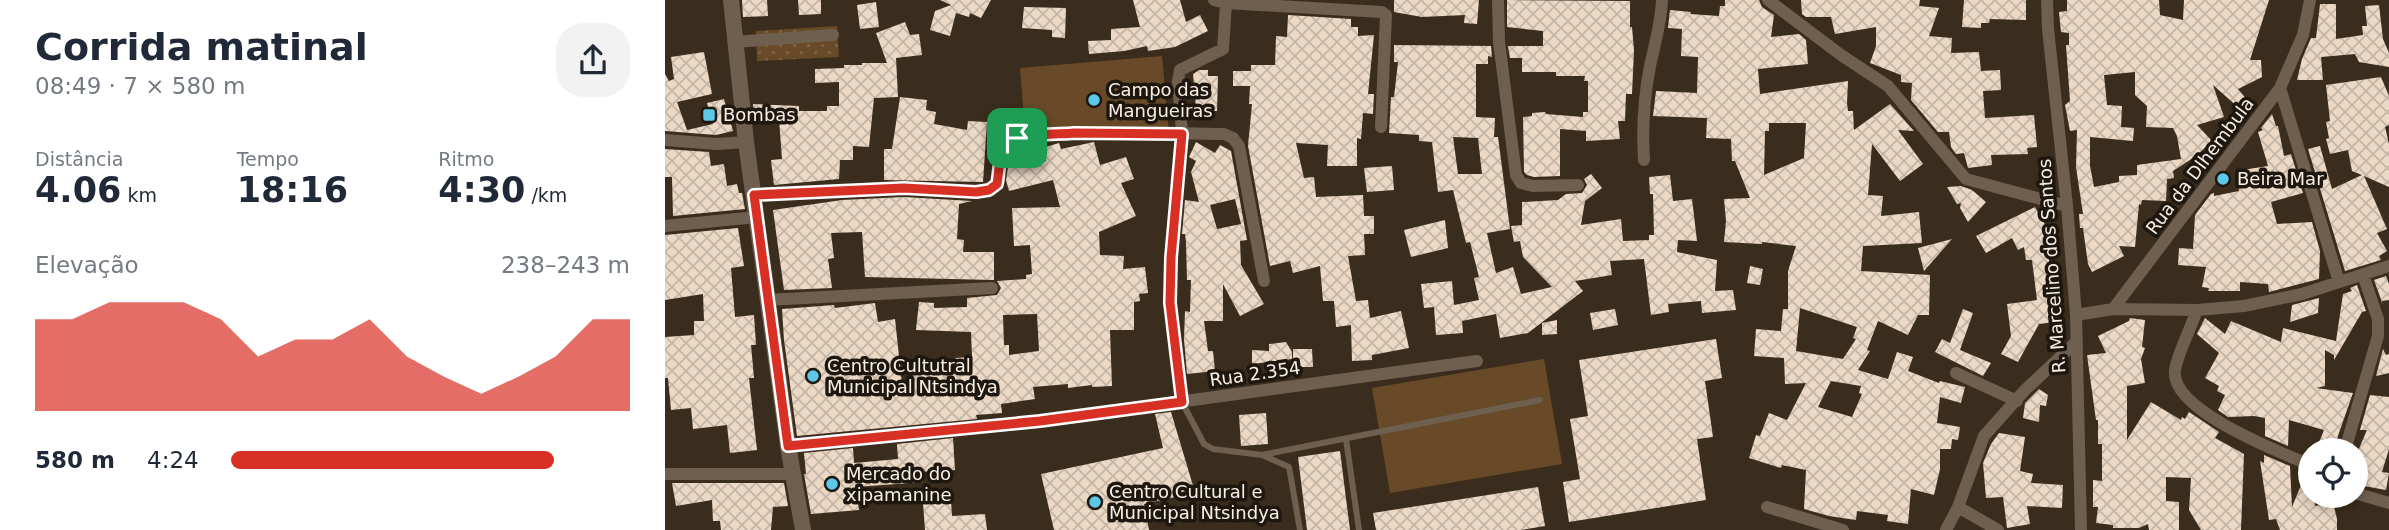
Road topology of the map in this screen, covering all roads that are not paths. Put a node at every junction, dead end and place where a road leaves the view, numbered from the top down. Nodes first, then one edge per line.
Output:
1 (731, 0) edge
2 (1498, 0) edge
3 (1661, 0) edge
4 (1768, 0) edge
5 (2047, 0) edge
6 (2309, 0) edge
7 (1220, 2) edge
8 (833, 36) dead end
9 (734, 42) junction
10 (2280, 88) junction
11 (1381, 127) dead end
12 (1182, 134) junction
13 (665, 140) edge
14 (746, 142) junction
15 (1644, 160) dead end
16 (1578, 185) dead end
17 (754, 195) junction
18 (2067, 206) junction
19 (757, 217) junction
20 (665, 226) edge
21 (2389, 266) edge
22 (2363, 275) junction
23 (1263, 281) dead end
24 (2339, 282) junction
25 (992, 288) dead end
26 (767, 300) junction
27 (2113, 309) junction
28 (2197, 310) junction
29 (2075, 315) junction
30 (2077, 341) junction
31 (1477, 361) dead end
32 (1956, 373) dead end
33 (1540, 400) dead end
34 (2017, 401) junction
35 (1182, 402) junction
36 (2349, 438) edge
37 (1346, 439) junction
38 (788, 446) junction
39 (1262, 455) junction
40 (2298, 460) edge
41 (665, 474) edge
42 (793, 474) junction
43 (2368, 497) edge
44 (2389, 503) edge
45 (1767, 507) dead end
46 (1958, 508) junction
47 (803, 530) edge
48 (1300, 530) edge
49 (1359, 530) edge
50 (1843, 530) edge
51 (1946, 530) edge
52 (1997, 530) edge
53 (2081, 530) edge

1 - 9 street
2 - 16 street
3 - 15 street
4 - 18 street
5 - 18 street, R. Marcelino dos Santos
6 - 10 street, Rua da Dlhembula
7 - 11 street
7 - 12 street
8 - 9 street
9 - 14 street
10 - 24 street
10 - 27 street, Rua da Dlhembula
12 - 17 street
12 - 23 street
12 - 35 street
13 - 14 street
14 - 17 street
17 - 19 street
18 - 29 street, R. Marcelino dos Santos
19 - 20 street
19 - 26 street
21 - 22 street
22 - 24 street
22 - 36 street
24 - 28 street
25 - 26 street
26 - 38 street
27 - 28 street
27 - 29 street
28 - 40 street
29 - 30 street, R. Marcelino dos Santos
30 - 34 street
30 - 53 street, R. Marcelino dos Santos
31 - 35 street, Rua 2.354
32 - 34 street
33 - 37 lane
34 - 46 street
35 - 38 street, Rua 2.354
35 - 39 lane
37 - 39 lane
37 - 49 lane
38 - 42 street
39 - 48 lane
41 - 42 street
42 - 47 street
43 - 44 street
45 - 50 street
46 - 51 street
46 - 52 street

